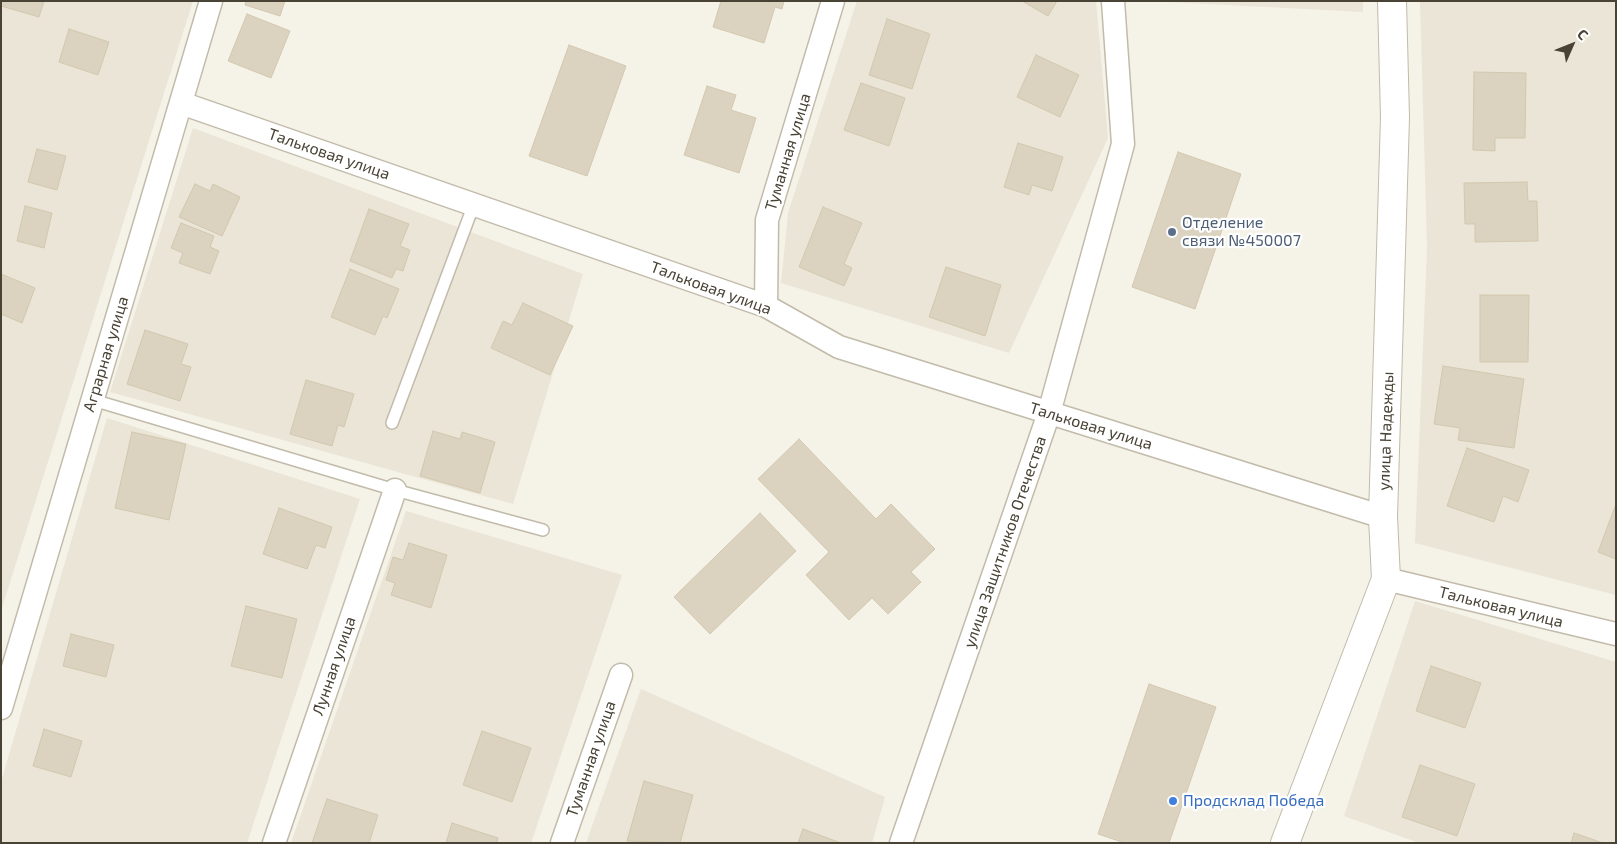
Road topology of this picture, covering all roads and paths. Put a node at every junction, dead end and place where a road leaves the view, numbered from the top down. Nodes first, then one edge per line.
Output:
1 (211, 1) edge
2 (832, 1) edge
3 (1113, 1) edge
4 (1392, 1) edge
5 (181, 103) junction
6 (474, 204) junction
7 (766, 306) junction
8 (93, 400) junction
9 (1049, 413) junction
10 (392, 423) dead end
11 (395, 490) junction
12 (1384, 517) junction
13 (543, 530) dead end
14 (1386, 578) junction
15 (1616, 634) edge
16 (621, 675) dead end
17 (1, 708) edge
18 (1292, 841) edge
19 (274, 843) edge
20 (562, 843) edge
21 (901, 843) edge

1 - 5 street, Аграрная улица
2 - 7 street, Туманная улица
3 - 9 street, улица Защитников Отечества
4 - 12 street, улица Надежды
5 - 6 street, Тальковая улица
5 - 8 street, Аграрная улица
6 - 7 street, Тальковая улица
6 - 10 lane
7 - 9 street, Тальковая улица
8 - 11 lane
8 - 17 street, Аграрная улица
9 - 12 street, Тальковая улица
9 - 21 street, улица Защитников Отечества
11 - 13 lane
11 - 19 street, Лунная улица
12 - 14 street, улица Надежды
14 - 15 street, Тальковая улица
14 - 18 street, улица Надежды
16 - 20 street, Туманная улица

